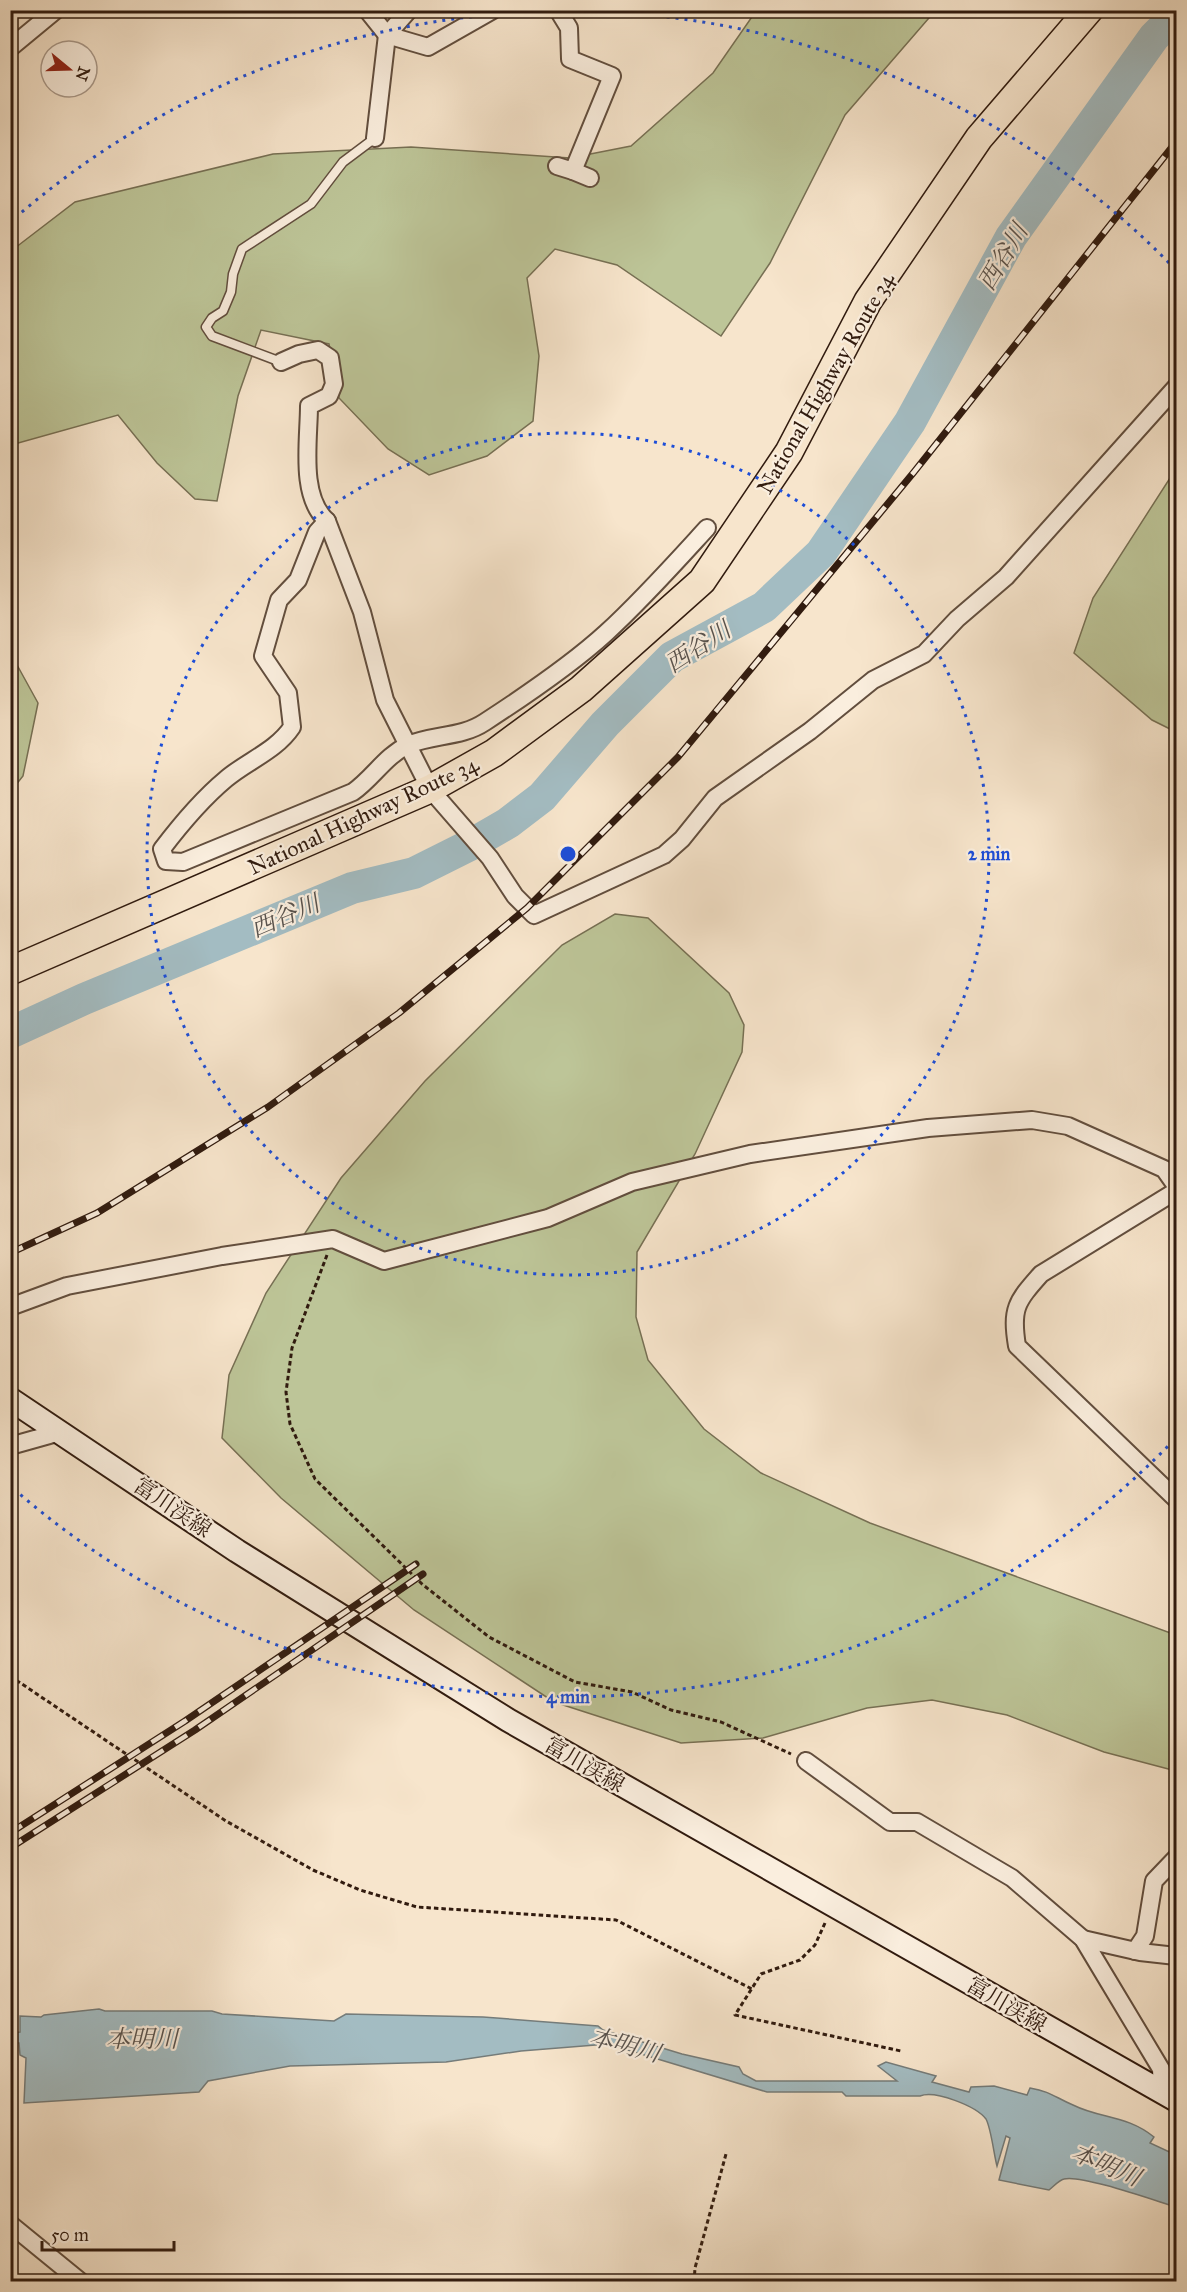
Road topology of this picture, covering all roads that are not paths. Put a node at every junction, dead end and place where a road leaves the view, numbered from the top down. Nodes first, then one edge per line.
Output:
1 (56, 10) edge
2 (367, 10) edge
3 (408, 10) edge
4 (493, 10) edge
5 (558, 10) edge
6 (1089, 10) edge
7 (387, 34) junction
8 (10, 48) edge
9 (375, 138) joint
10 (590, 178) dead end
11 (280, 362) joint
12 (1176, 387) edge
13 (327, 521) junction
14 (707, 528) dead end
15 (407, 746) junction
16 (430, 789) junction
17 (10, 971) edge
18 (1176, 1186) edge
19 (1176, 1191) edge
20 (10, 1307) edge
21 (10, 1399) edge
22 (60, 1432) junction
23 (10, 1446) edge
24 (1176, 1499) edge
25 (806, 1761) road end
26 (1176, 1858) edge
27 (1083, 1939) junction
28 (1135, 1951) junction
29 (1176, 1956) edge
30 (1169, 2096) edge
31 (10, 2224) edge
32 (81, 2282) edge

1 - 8 street
2 - 7 street
3 - 7 street
4 - 7 street
5 - 10 street
6 - 16 highway, National Highway Route 34
7 - 9 street
9 - 11 lane
11 - 13 street
12 - 16 street
13 - 15 street
13 - 15 street
14 - 15 street
15 - 16 street
16 - 17 highway, National Highway Route 34
18 - 20 street
19 - 24 street
21 - 22 main road, 富川渓線
22 - 23 street
22 - 30 main road, 富川渓線
25 - 27 street
26 - 28 street
27 - 28 street
27 - 30 street
28 - 29 street
31 - 32 street

